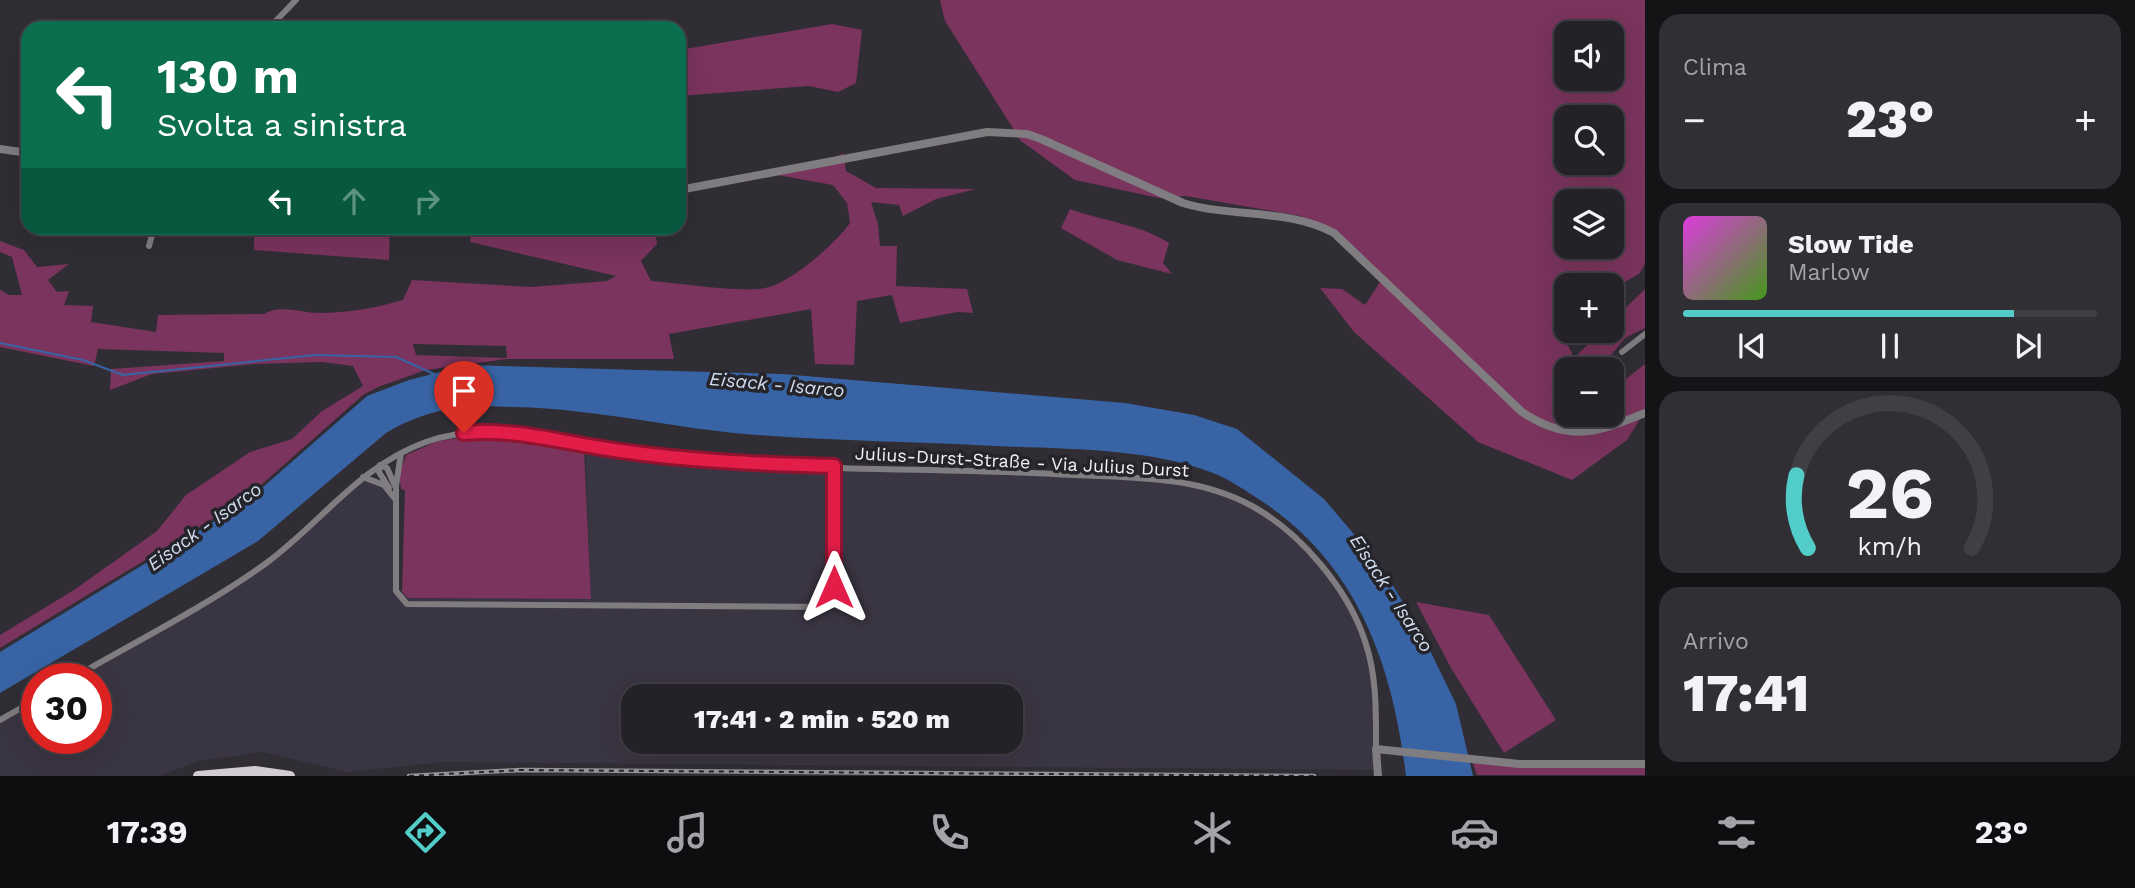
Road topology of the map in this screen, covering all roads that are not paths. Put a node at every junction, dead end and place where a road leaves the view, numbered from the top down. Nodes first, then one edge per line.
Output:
1 (296, 0) edge
2 (276, 21) edge
3 (3, 149) edge
4 (21, 152) edge
5 (686, 189) edge
6 (152, 235) edge
7 (149, 246) dead end
8 (1645, 334) edge
9 (1622, 352) dead end
10 (1644, 413) edge
11 (401, 453) junction
12 (380, 466) junction
13 (834, 466) junction
14 (363, 477) junction
15 (393, 489) junction
16 (98, 663) edge
17 (21, 708) edge
18 (0, 720) edge
19 (1376, 749) junction
20 (1645, 764) edge
21 (198, 776) edge
22 (289, 776) edge
23 (1378, 776) edge

1 - 2 street
3 - 4 street
5 - 10 street
6 - 7 street
8 - 9 street
11 - 12 street, Julius-Durst-Straße - Via Julius Durst
11 - 13 street, Julius-Durst-Straße - Via Julius Durst
11 - 15 street
12 - 14 street, Julius-Durst-Straße - Via Julius Durst
12 - 15 street
13 - 15 street
13 - 19 street, Julius-Durst-Straße - Via Julius Durst
14 - 15 street
14 - 16 street, Julius-Durst-Straße - Via Julius Durst
17 - 18 street
19 - 20 street
19 - 23 street
21 - 22 main road

